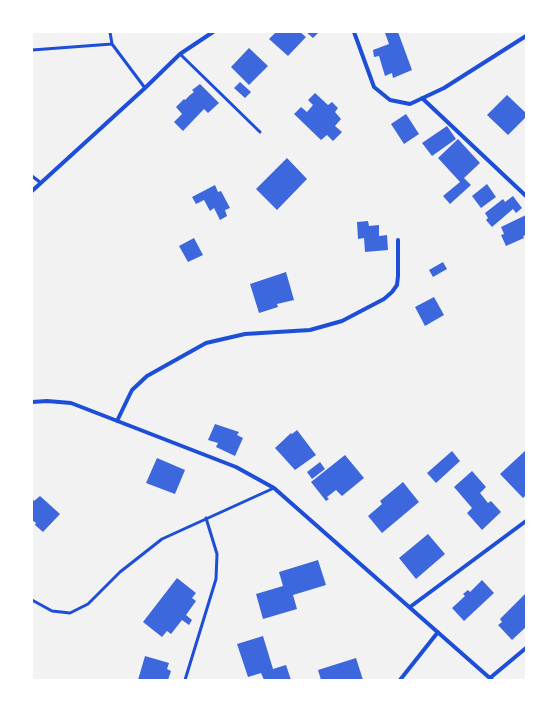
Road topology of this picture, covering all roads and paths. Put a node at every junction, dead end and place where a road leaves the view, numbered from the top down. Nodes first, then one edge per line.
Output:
1 (110, 32) edge
2 (213, 32) edge
3 (354, 32) edge
4 (526, 36) edge
5 (112, 44) junction
6 (32, 50) edge
7 (180, 54) junction
8 (145, 88) junction
9 (422, 98) junction
10 (260, 132) dead end
11 (32, 176) edge
12 (41, 183) junction
13 (32, 191) edge
14 (526, 196) edge
15 (398, 240) dead end
16 (32, 402) edge
17 (117, 421) junction
18 (274, 488) junction
19 (206, 518) junction
20 (526, 521) edge
21 (32, 600) edge
22 (410, 607) junction
23 (438, 632) junction
24 (526, 648) edge
25 (491, 679) edge
26 (185, 680) edge
27 (400, 680) edge

1 - 5 lane
2 - 7 street
3 - 9 street
4 - 9 street
5 - 6 lane
5 - 8 lane
7 - 8 street
7 - 10 lane
8 - 12 street
9 - 14 street
11 - 12 lane
12 - 13 street
15 - 17 street
16 - 17 street
17 - 18 street
18 - 19 lane
18 - 22 street
19 - 21 lane
19 - 26 lane
20 - 22 street
22 - 23 street
23 - 25 street
23 - 27 street
24 - 25 street

